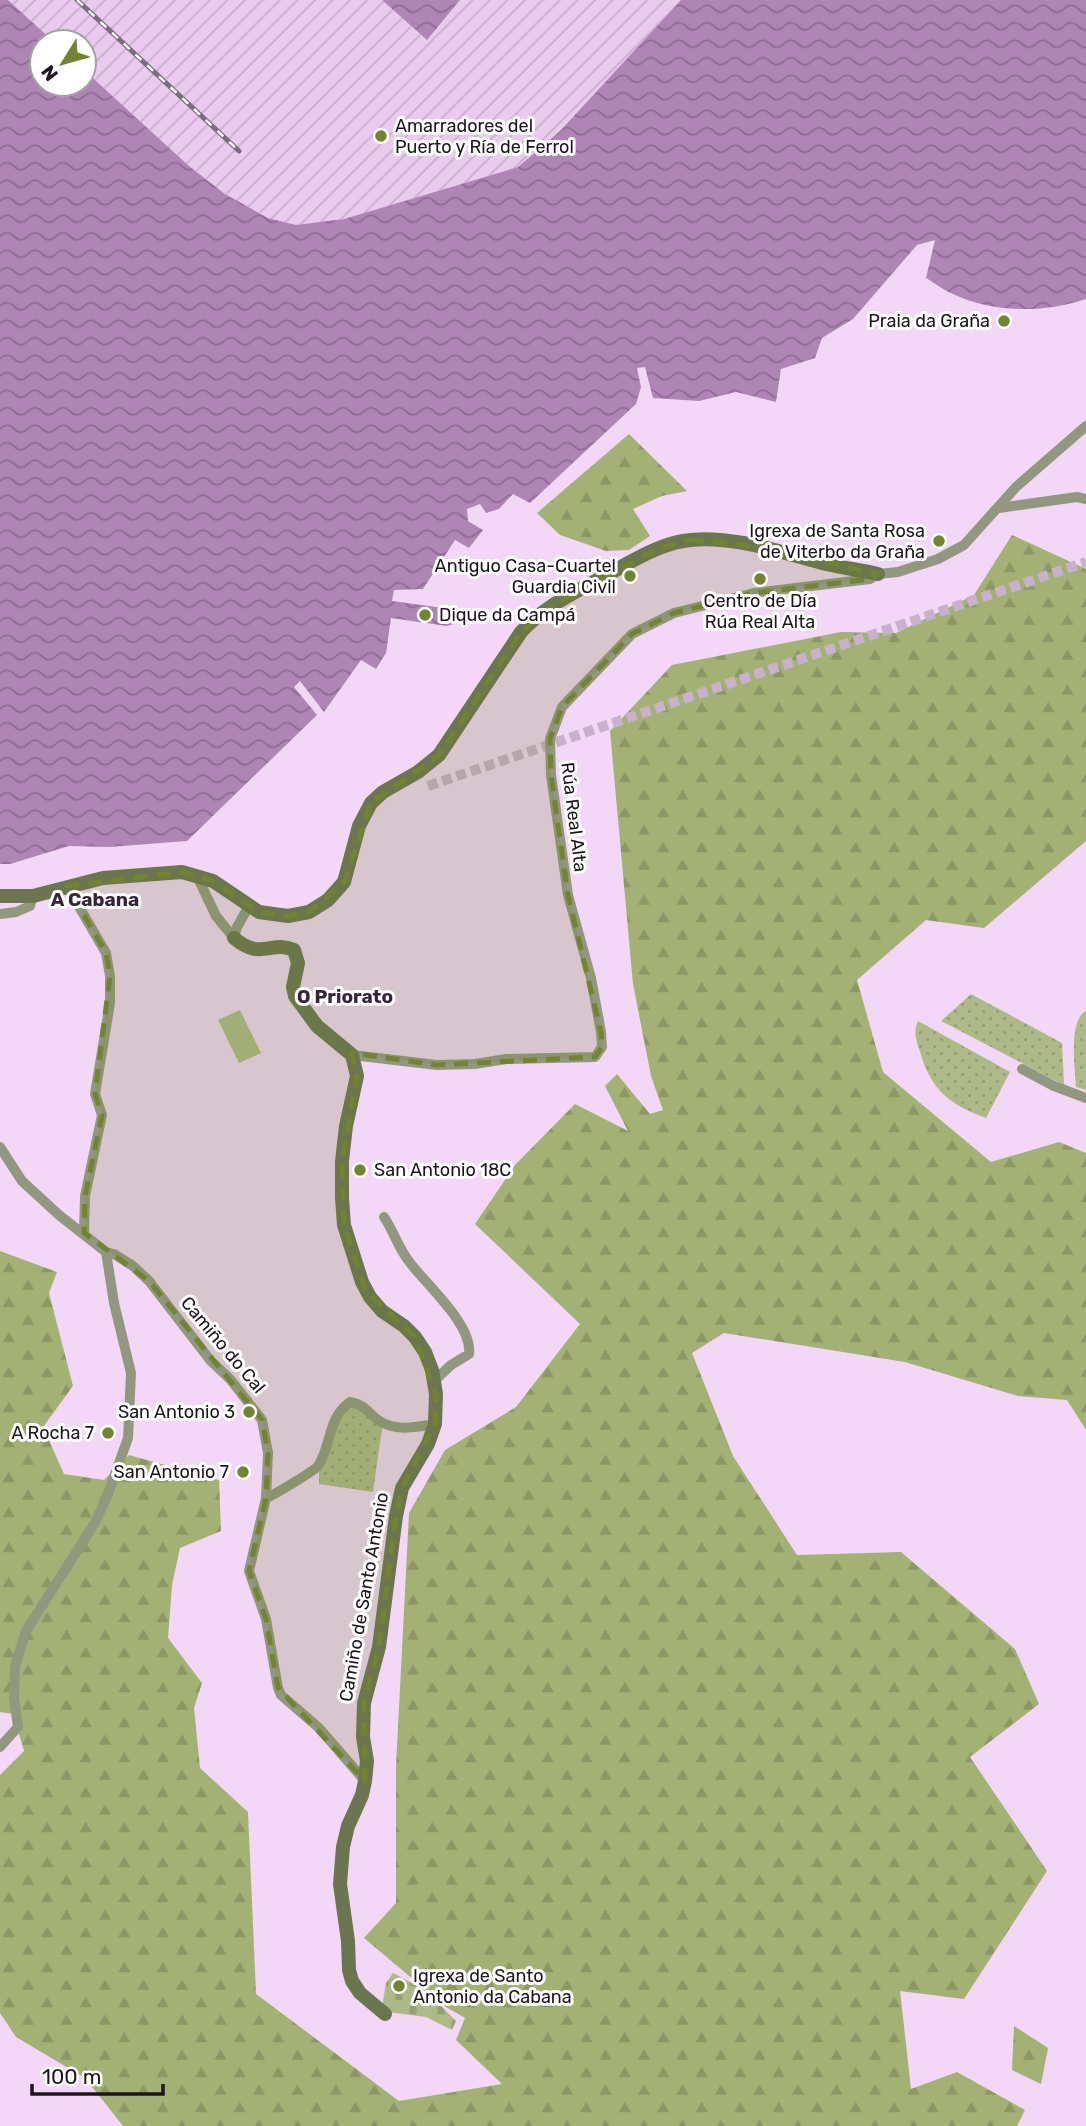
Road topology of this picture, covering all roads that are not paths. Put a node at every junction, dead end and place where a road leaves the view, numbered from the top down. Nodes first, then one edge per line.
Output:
1 (1086, 426) edge
2 (1086, 499) edge
3 (999, 508) junction
4 (878, 574) junction
5 (197, 875) junction
6 (67, 886) junction
7 (0, 896) edge
8 (33, 897) junction
9 (249, 906) junction
10 (0, 914) edge
11 (234, 938) junction
12 (352, 1055) junction
13 (1021, 1069) dead end
14 (1086, 1098) edge
15 (0, 1147) edge
16 (384, 1217) dead end
17 (84, 1233) junction
18 (106, 1252) junction
19 (434, 1381) junction
20 (435, 1424) junction
21 (266, 1498) junction
22 (0, 1747) edge
23 (365, 1781) junction
24 (384, 2014) dead end

1 - 3 street, Rúa Real Alta
2 - 3 street
3 - 4 street, Rúa Real Alta
4 - 9 street
4 - 12 street, Rúa Real Alta
5 - 6 street
5 - 9 street
5 - 11 street
6 - 8 street
6 - 17 street
7 - 8 street
8 - 10 street
9 - 11 street
11 - 12 street
12 - 19 street, Camiño de Santo Antonio
13 - 14 street
15 - 17 street, Camiño do Cal
16 - 19 street
17 - 18 street, Camiño do Cal
18 - 21 street, Camiño do Cal
18 - 22 street
19 - 20 street, Camiño de Santo Antonio
20 - 21 street
20 - 23 street, Camiño de Santo Antonio
21 - 23 street, Camiño do Cal
23 - 24 street, Camiño de Santo Antonio

